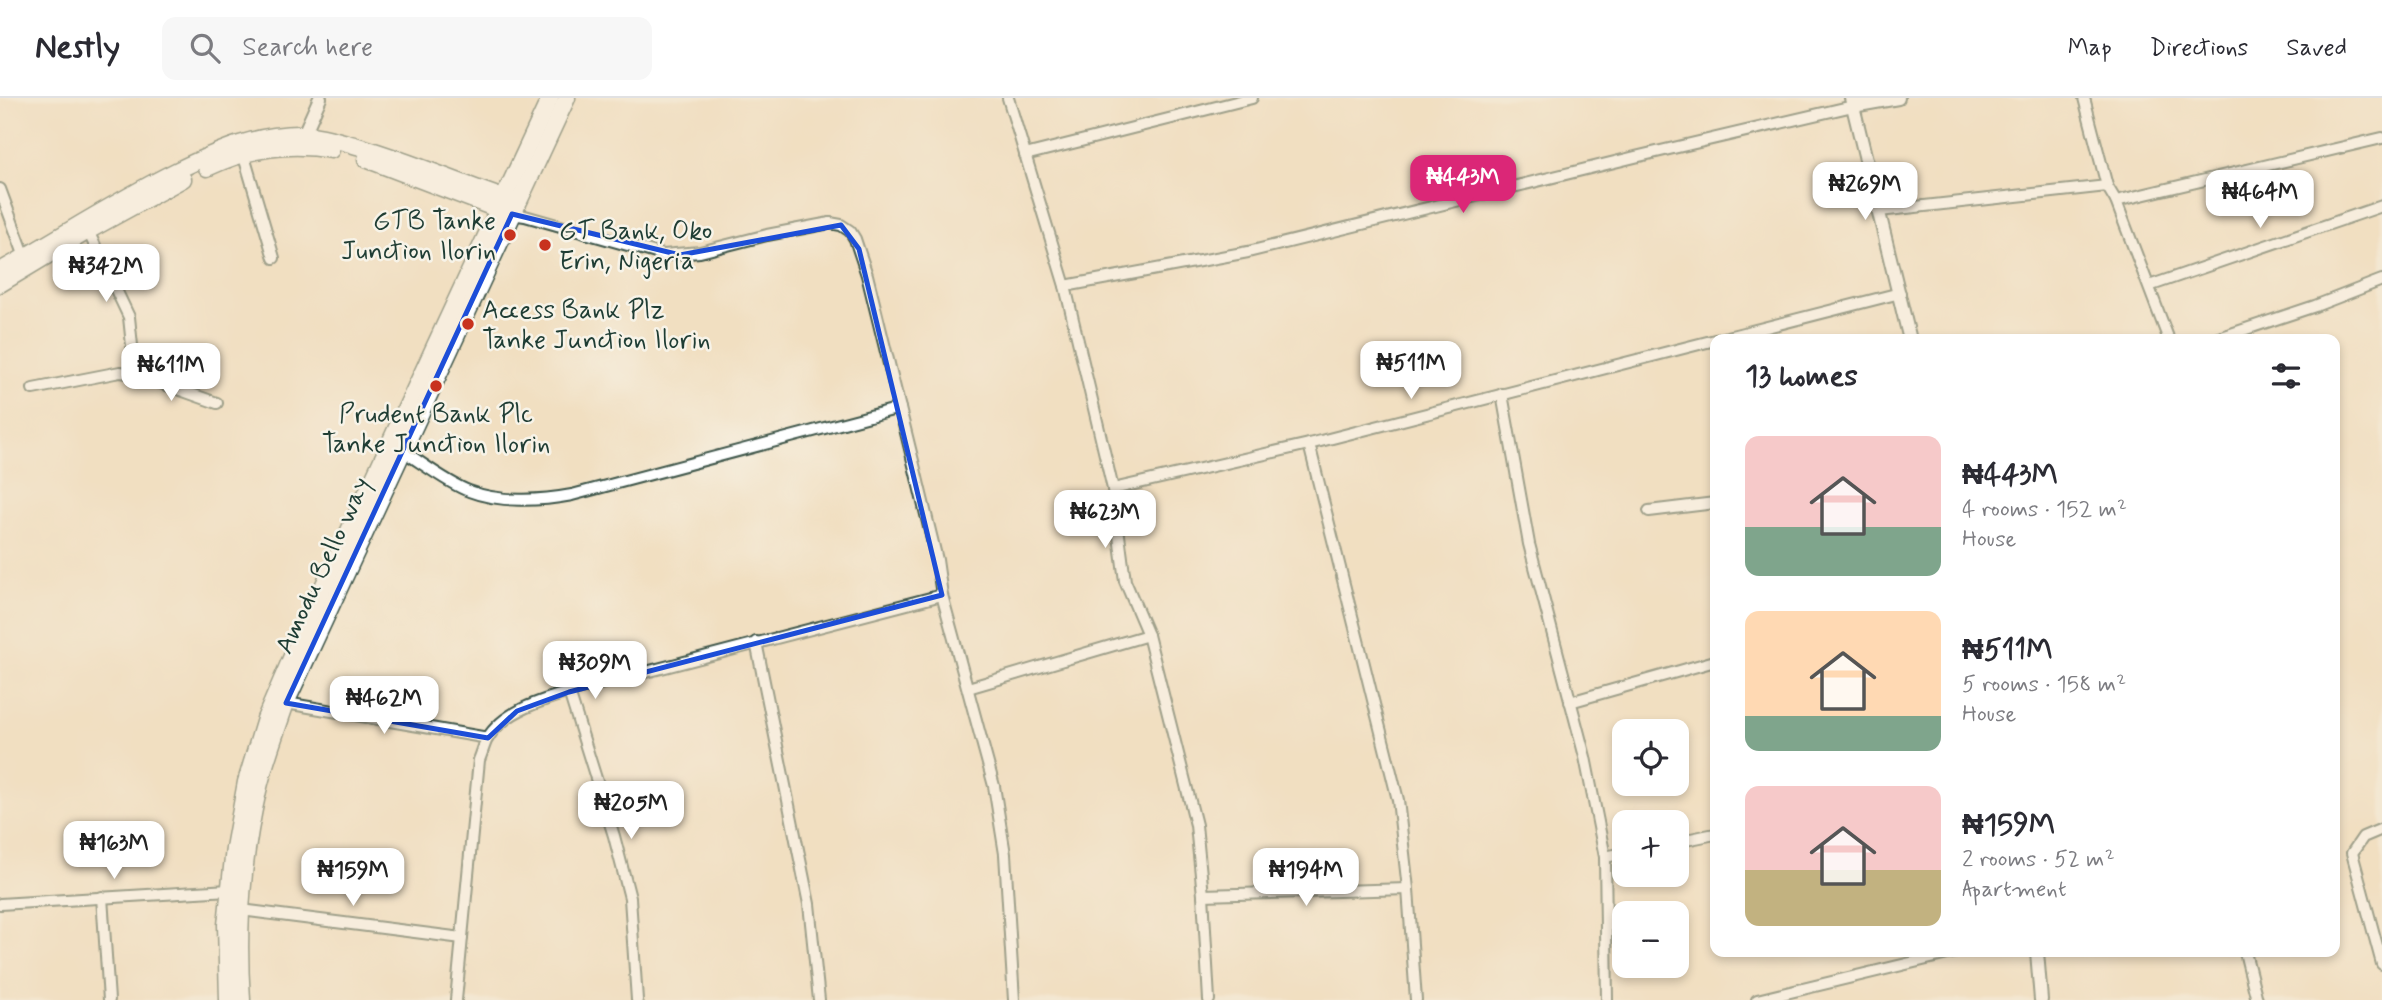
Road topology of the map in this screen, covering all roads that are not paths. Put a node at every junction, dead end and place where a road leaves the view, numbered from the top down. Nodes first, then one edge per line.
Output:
1 (320, 98) edge
2 (551, 98) edge
3 (567, 98) edge
4 (1008, 98) edge
5 (1252, 98) edge
6 (1898, 98) edge
7 (2084, 98) edge
8 (1852, 102) edge
9 (304, 134) junction
10 (2382, 138) edge
11 (243, 153) junction
12 (1025, 155) junction
13 (2107, 186) junction
14 (0, 189) edge
15 (2116, 201) junction
16 (2382, 206) edge
17 (511, 208) junction
18 (1879, 211) junction
19 (88, 231) junction
20 (274, 258) dead end
21 (23, 262) junction
22 (0, 271) edge
23 (2382, 280) edge
24 (0, 284) edge
25 (1065, 286) junction
26 (2149, 286) junction
27 (1900, 293) junction
28 (1739, 334) edge
29 (1909, 334) edge
30 (2167, 334) edge
31 (2231, 334) edge
32 (1710, 341) edge
33 (135, 374) junction
34 (33, 389) dead end
35 (1502, 394) junction
36 (217, 403) dead end
37 (900, 408) junction
38 (1309, 444) junction
39 (403, 451) junction
40 (1114, 489) junction
41 (1710, 504) edge
42 (1649, 511) dead end
43 (942, 595) junction
44 (1147, 635) junction
45 (756, 642) junction
46 (1710, 662) edge
47 (968, 688) junction
48 (569, 692) junction
49 (1570, 702) junction
50 (286, 703) junction
51 (488, 738) junction
52 (2382, 829) edge
53 (1710, 835) edge
54 (1689, 839) edge
55 (1612, 856) edge
56 (1605, 857) junction
57 (1408, 889) junction
58 (229, 890) junction
59 (1203, 895) junction
60 (102, 897) junction
61 (0, 904) edge
62 (241, 909) junction
63 (462, 937) junction
64 (2380, 946) edge
65 (1935, 957) edge
66 (2038, 957) edge
67 (2246, 957) edge
68 (2382, 964) edge
69 (109, 1000) edge
70 (228, 1000) edge
71 (242, 1000) edge
72 (456, 1000) edge
73 (637, 1000) edge
74 (819, 1000) edge
75 (1014, 1000) edge
76 (1209, 1000) edge
77 (1416, 1000) edge
78 (1607, 1000) edge
79 (1757, 1000) edge
80 (2041, 1000) edge
81 (2257, 1000) edge

1 - 9 street
2 - 17 main road, Amodu Bello way
3 - 17 main road, Amodu Bello way
4 - 12 street
5 - 12 street
6 - 8 street
7 - 13 street
8 - 18 street
8 - 25 street
9 - 17 main road
9 - 21 main road
10 - 15 street
11 - 17 main road
11 - 19 main road
11 - 20 street
12 - 25 street
13 - 15 street
13 - 18 street
14 - 21 street
15 - 26 street
16 - 26 street
17 - 37 street
17 - 39 main road, Amodu Bello way
17 - 58 main road, Amodu Bello way
18 - 27 street
19 - 21 main road
19 - 33 street
21 - 22 main road
21 - 24 main road
23 - 31 street
25 - 40 street
26 - 30 street
27 - 28 street
27 - 29 street
32 - 35 street
33 - 34 street
33 - 36 street
35 - 38 street
35 - 49 street
37 - 39 street
37 - 43 street
38 - 40 street
38 - 57 street
39 - 50 main road, Amodu Bello way
40 - 44 street
41 - 42 street
43 - 45 street
43 - 47 street
44 - 47 street
44 - 59 street
45 - 48 street
45 - 74 street
46 - 49 street
47 - 75 street
48 - 51 street
48 - 73 street
49 - 56 street
50 - 51 street
50 - 62 main road, Amodu Bello way
51 - 63 street
52 - 64 street
53 - 54 street
55 - 56 street
56 - 78 street
57 - 59 street
57 - 77 street
58 - 60 street
58 - 70 main road, Amodu Bello way
59 - 76 street
60 - 61 street
60 - 69 street
62 - 63 street
62 - 71 main road, Amodu Bello way
63 - 72 street
64 - 68 street
65 - 79 street
66 - 80 street
67 - 81 street

